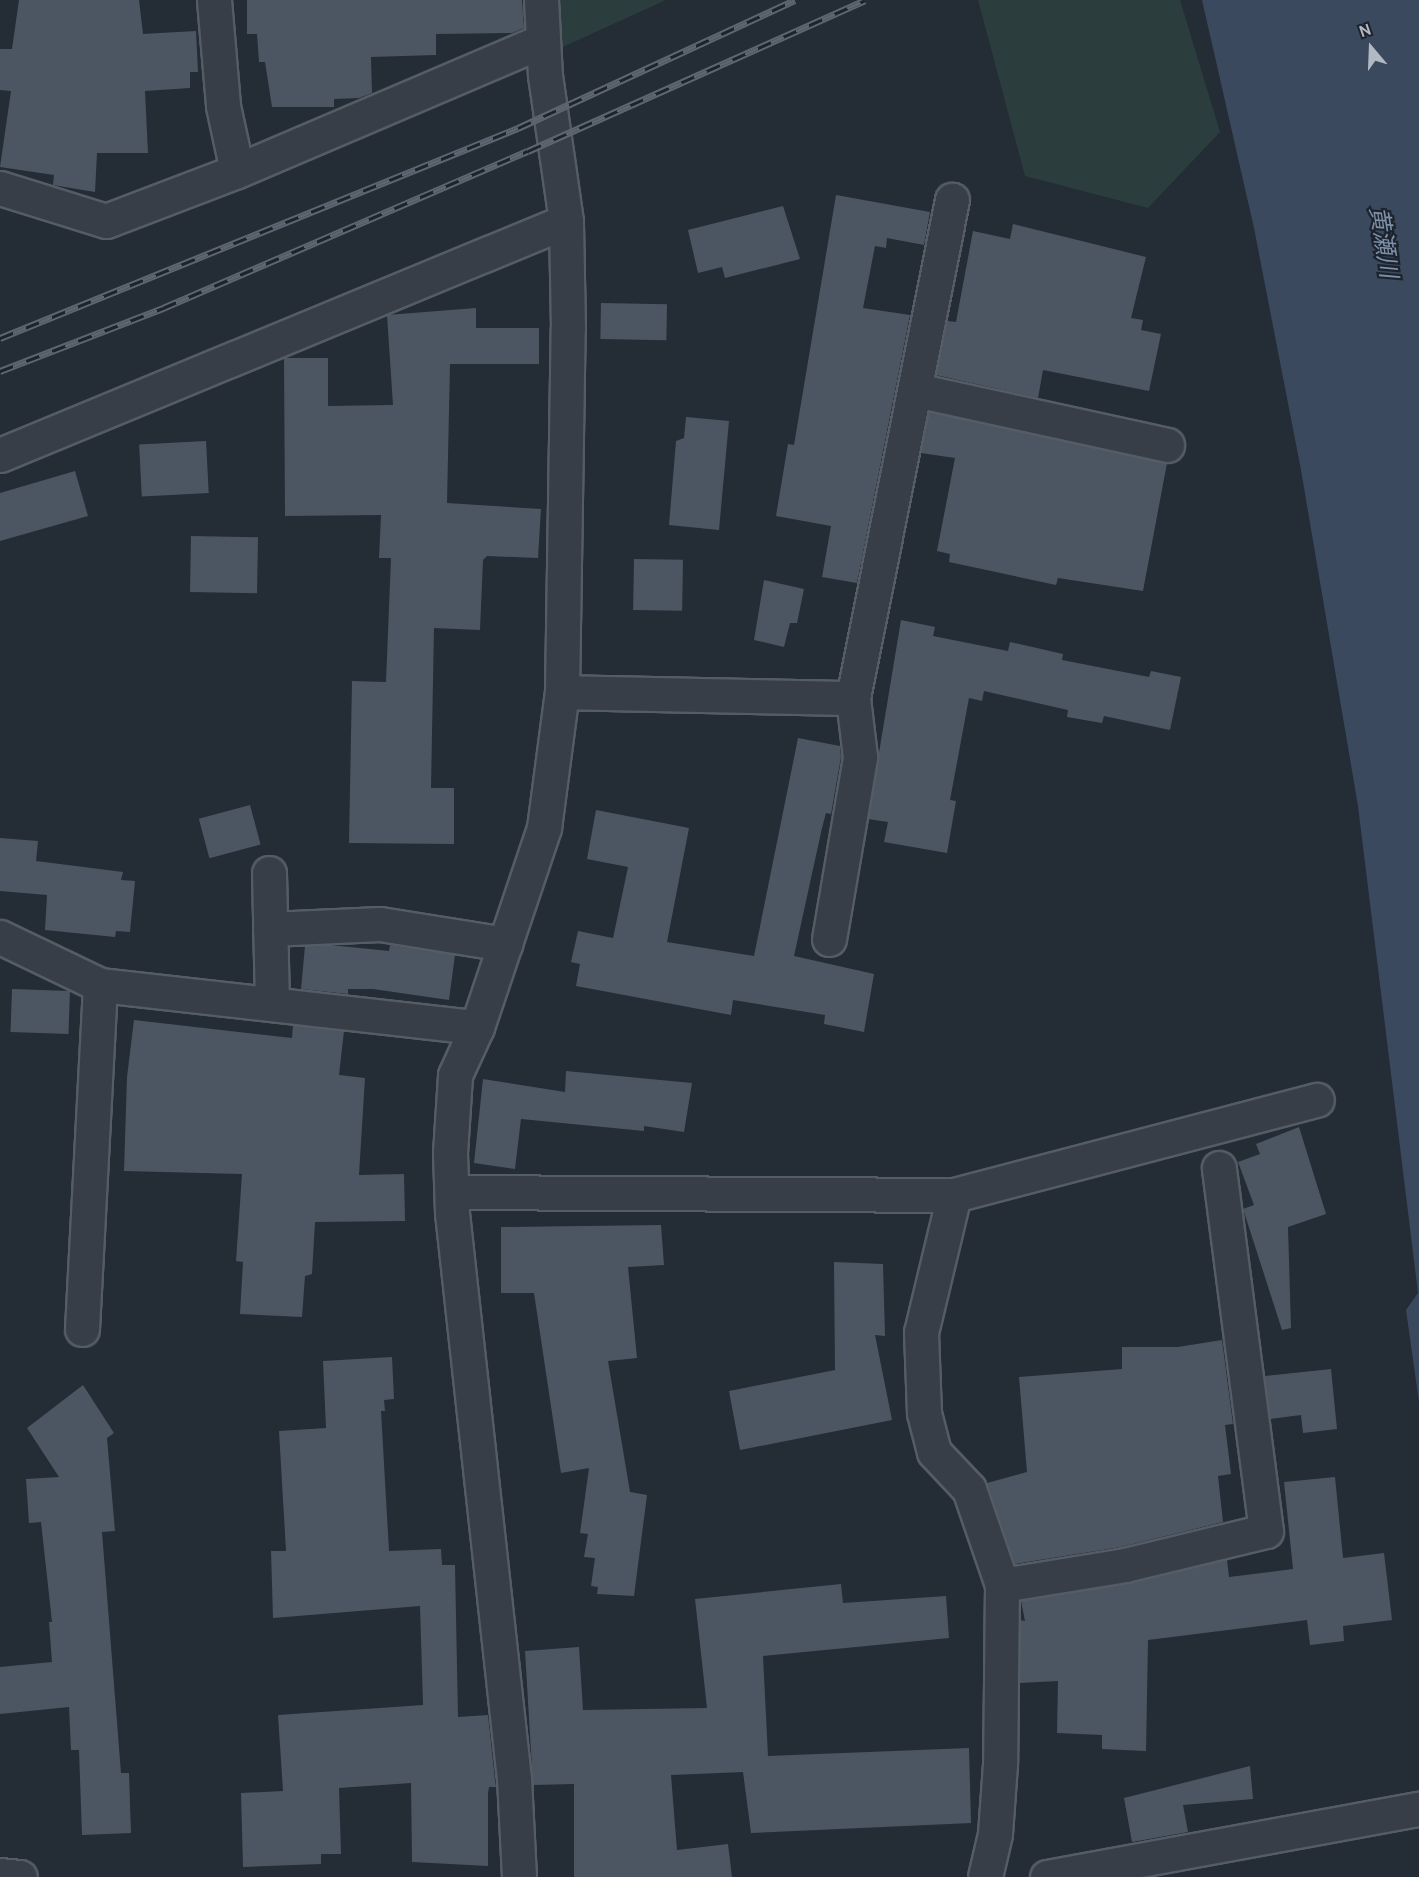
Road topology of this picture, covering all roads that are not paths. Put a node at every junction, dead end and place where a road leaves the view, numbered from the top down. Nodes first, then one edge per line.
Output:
1 (214, 0) edge
2 (541, 0) edge
3 (542, 41) junction
4 (237, 171) junction
5 (0, 188) edge
6 (952, 201) dead end
7 (566, 221) junction
8 (915, 390) junction
9 (1167, 445) dead end
10 (0, 455) edge
11 (562, 692) junction
12 (853, 698) junction
13 (269, 873) dead end
14 (270, 929) junction
15 (0, 937) edge
16 (829, 939) dead end
17 (505, 944) junction
18 (100, 985) junction
19 (272, 1004) junction
20 (477, 1027) junction
21 (1317, 1100) dead end
22 (1219, 1168) dead end
23 (452, 1192) junction
24 (954, 1195) junction
25 (82, 1329) dead end
26 (1002, 1585) junction
27 (1419, 1809) edge
28 (0, 1875) edge
29 (20, 1877) edge
30 (519, 1877) edge
31 (985, 1877) edge
32 (1047, 1877) edge

1 - 4 street
2 - 3 street
3 - 4 street
3 - 7 street
4 - 5 street
6 - 8 street
7 - 10 street
7 - 11 street
8 - 9 street
8 - 12 street
11 - 12 street
11 - 17 street
12 - 16 street
13 - 14 street
14 - 17 street
14 - 19 street
15 - 18 street
17 - 20 street
18 - 19 street
18 - 25 street
19 - 20 street
20 - 23 street
21 - 24 street
22 - 26 street
23 - 24 street
23 - 30 street
24 - 26 street
26 - 31 street
27 - 32 street
28 - 29 street

